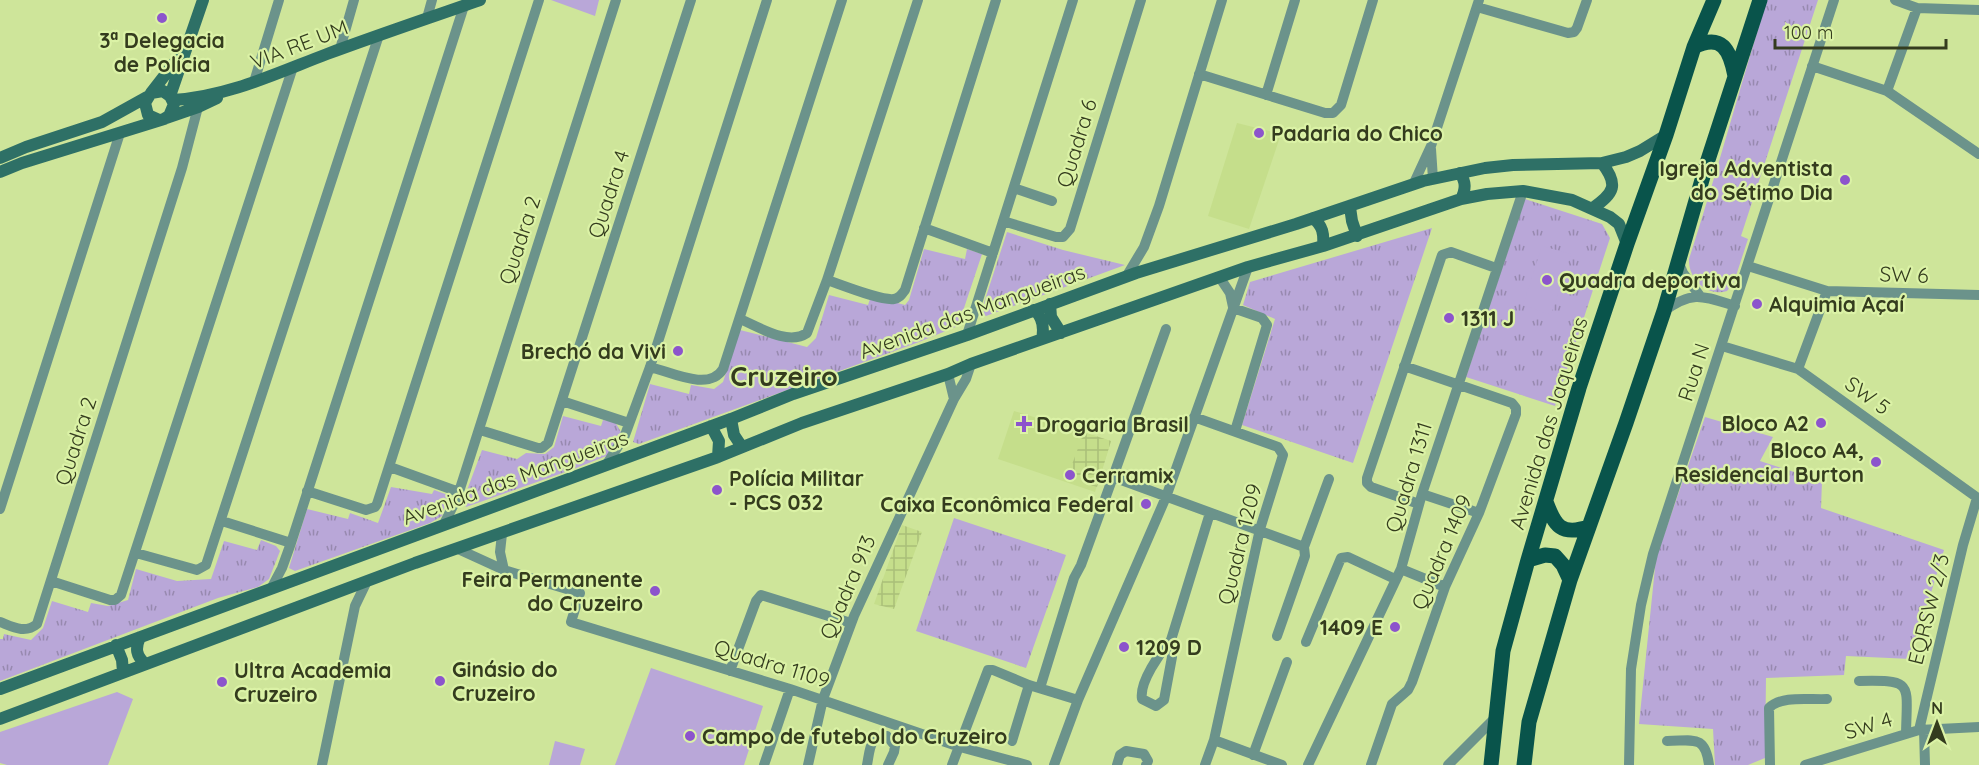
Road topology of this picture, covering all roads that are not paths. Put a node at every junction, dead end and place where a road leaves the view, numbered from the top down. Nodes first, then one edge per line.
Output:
1 (203, 0) edge
2 (279, 0) edge
3 (354, 0) edge
4 (432, 0) edge
5 (480, 0) edge
6 (539, 0) edge
7 (616, 0) edge
8 (691, 0) edge
9 (767, 0) edge
10 (842, 0) edge
11 (918, 0) edge
12 (996, 0) edge
13 (1072, 0) edge
14 (1141, 0) edge
15 (1222, 0) edge
16 (1295, 0) edge
17 (1373, 0) edge
18 (1587, 0) edge
19 (1714, 0) edge
20 (1760, 0) edge
21 (1834, 0) edge
22 (1895, 0) edge
23 (1478, 3) edge
24 (464, 6) junction
25 (1917, 8) junction
26 (1979, 10) edge
27 (427, 18) junction
28 (379, 35) junction
29 (190, 41) junction
30 (1694, 47) junction
31 (340, 49) junction
32 (1812, 66) junction
33 (293, 67) junction
34 (1199, 74) junction
35 (176, 75) junction
36 (1735, 76) junction
37 (254, 82) junction
38 (1887, 91) junction
39 (149, 95) junction
40 (1266, 95) junction
41 (172, 98) junction
42 (197, 102) junction
43 (161, 119) junction
44 (120, 133) junction
45 (1665, 135) junction
46 (1431, 146) junction
47 (1979, 154) edge
48 (0, 158) edge
49 (1602, 163) junction
50 (0, 172) edge
51 (1460, 173) junction
52 (1433, 179) junction
53 (1413, 185) junction
54 (1014, 188) junction
55 (1523, 191) junction
56 (1461, 199) junction
57 (1052, 201) dead end
58 (1350, 207) junction
59 (1593, 208) junction
60 (1313, 218) junction
61 (1003, 221) junction
62 (924, 228) junction
63 (1357, 236) junction
64 (1627, 244) junction
65 (1323, 246) junction
66 (1144, 247) junction
67 (993, 253) junction
68 (1677, 260) junction
69 (1748, 266) junction
70 (1248, 267) junction
71 (1496, 268) junction
72 (1147, 270) junction
73 (1125, 277) junction
74 (1220, 278) junction
75 (827, 280) junction
76 (1827, 291) junction
77 (1700, 296) junction
78 (1979, 296) edge
79 (1050, 304) junction
80 (1735, 306) junction
81 (1233, 308) junction
82 (1034, 310) junction
83 (1664, 311) junction
84 (975, 312) junction
85 (740, 319) junction
86 (989, 327) junction
87 (1166, 329) dead end
88 (1060, 333) junction
89 (967, 336) junction
90 (1042, 339) junction
91 (1722, 346) junction
92 (971, 364) junction
93 (1404, 366) junction
94 (650, 367) junction
95 (1798, 369) junction
96 (948, 374) junction
97 (1459, 384) junction
98 (954, 399) junction
99 (562, 401) junction
100 (1194, 417) junction
101 (731, 419) junction
102 (629, 423) junction
103 (711, 426) junction
104 (480, 430) junction
105 (1235, 432) junction
106 (625, 435) junction
107 (742, 447) junction
108 (628, 456) junction
109 (718, 457) junction
110 (607, 464) junction
111 (390, 467) junction
112 (1113, 477) junction
113 (1329, 479) dead end
114 (307, 491) junction
115 (458, 495) junction
116 (1166, 497) junction
117 (1978, 498) edge
118 (1420, 499) junction
119 (1546, 502) junction
120 (0, 509) edge
121 (1210, 513) junction
122 (1479, 513) junction
123 (464, 517) junction
124 (222, 521) junction
125 (444, 524) junction
126 (1589, 528) junction
127 (1260, 529) junction
128 (502, 534) junction
129 (291, 543) junction
130 (1304, 547) junction
131 (458, 549) junction
132 (136, 553) junction
133 (285, 559) junction
134 (1528, 560) junction
135 (504, 570) junction
136 (1398, 574) junction
137 (1570, 580) junction
138 (51, 581) junction
139 (290, 581) junction
140 (367, 581) junction
141 (272, 587) junction
142 (1445, 587) junction
143 (338, 592) junction
144 (355, 606) junction
145 (0, 622) edge
146 (851, 623) junction
147 (1277, 636) dead end
148 (140, 637) junction
149 (1171, 640) junction
150 (1306, 642) dead end
151 (116, 645) junction
152 (1287, 662) dead end
153 (145, 664) junction
154 (730, 670) junction
155 (123, 672) junction
156 (1859, 681) dead end
157 (1035, 686) junction
158 (0, 688) edge
159 (790, 689) junction
160 (823, 699) junction
161 (1827, 699) dead end
162 (1078, 700) junction
163 (1496, 717) junction
164 (0, 719) edge
165 (1979, 727) edge
166 (1921, 730) junction
167 (1906, 734) junction
168 (1012, 741) dead end
169 (1214, 741) junction
170 (1667, 741) dead end
171 (960, 747) junction
172 (1253, 755) junction
173 (992, 760) edge
174 (1022, 764) edge
175 (322, 765) edge
176 (764, 765) edge
177 (808, 765) edge
178 (867, 765) edge
179 (888, 765) edge
180 (952, 765) edge
181 (1054, 765) edge
182 (1117, 765) edge
183 (1146, 765) edge
184 (1205, 765) edge
185 (1282, 765) edge
186 (1308, 765) edge
187 (1371, 765) edge
188 (1448, 765) edge
189 (1491, 765) edge
190 (1524, 765) edge
191 (1629, 765) edge
192 (1709, 765) edge
193 (1770, 765) edge
194 (1805, 765) edge
195 (1925, 765) edge

1 - 29 main road
2 - 37 street
3 - 31 street
4 - 27 street
5 - 24 main road, VIA RE UM
6 - 111 street
7 - 104 street, Quadra 2
8 - 99 street, Quadra 4
9 - 94 street
10 - 85 street
11 - 75 street
12 - 62 street
13 - 54 street
14 - 61 street, Quadra 6
15 - 34 street
16 - 40 street
17 - 40 street
18 - 23 street
19 - 30 main road, Avenida das Jaqueiras
20 - 36 main road
21 - 32 street, Rua N
22 - 25 street
23 - 46 street
24 - 27 main road, VIA RE UM
24 - 114 street
25 - 26 street
25 - 38 street
27 - 28 main road, VIA RE UM
28 - 31 main road, VIA RE UM
28 - 124 street
29 - 35 main road
29 - 39 main road
30 - 36 main road
30 - 45 main road, Avenida das Jaqueiras
31 - 33 main road, VIA RE UM
32 - 38 street
32 - 69 street, Rua N
33 - 37 main road, VIA RE UM
33 - 132 street
34 - 40 street
34 - 66 street
35 - 41 main road
35 - 42 main road
36 - 68 main road
37 - 42 main road, VIA RE UM
38 - 47 street
39 - 41 main road, VIA RE UM
39 - 43 main road
39 - 48 main road
41 - 42 main road, VIA RE UM
41 - 43 main road
42 - 43 main road, VIA RE UM
42 - 138 street, Quadra 2
43 - 44 main road, VIA RE UM
44 - 50 main road, VIA RE UM
44 - 120 street
45 - 49 main road, Avenida das Mangueiras
45 - 64 main road, Avenida das Jaqueiras
46 - 52 street
46 - 53 street
49 - 51 main road, Avenida das Mangueiras
49 - 59 main road
51 - 52 main road, Avenida das Mangueiras
51 - 56 main road
52 - 53 main road, Avenida das Mangueiras
53 - 58 main road, Avenida das Mangueiras
54 - 57 street
54 - 61 street
55 - 56 main road
55 - 59 main road
55 - 71 street, Quadra 1311
56 - 63 main road
58 - 60 main road, Avenida das Mangueiras
58 - 63 main road
59 - 64 main road
60 - 65 main road
60 - 72 main road, Avenida das Mangueiras
61 - 67 street
62 - 67 street
62 - 75 street
63 - 65 main road
64 - 119 main road, Avenida das Jaqueiras
65 - 70 main road
66 - 72 street
66 - 73 street
67 - 84 street
68 - 77 street
68 - 83 main road
69 - 76 street, SW 6
69 - 80 street, Rua N
70 - 74 main road
70 - 81 street
71 - 93 street
71 - 97 street, Quadra 1311
72 - 73 main road, Avenida das Mangueiras
73 - 79 main road, Avenida das Mangueiras
74 - 81 street
74 - 88 main road
75 - 85 street
76 - 78 street, SW 6
76 - 95 street
77 - 80 street
77 - 83 street
79 - 82 main road, Avenida das Mangueiras
79 - 88 main road
80 - 91 street, Rua N
81 - 100 street
81 - 105 street
82 - 86 main road, Avenida das Mangueiras
82 - 90 main road
83 - 126 main road
84 - 86 street
84 - 89 street
85 - 94 street
86 - 89 main road, Avenida das Mangueiras
87 - 112 street
88 - 90 main road
89 - 101 main road, Avenida das Mangueiras
90 - 92 main road
91 - 95 street, SW 5
91 - 191 street, Rua N
92 - 96 main road
92 - 98 street, Quadra 913
93 - 97 street
93 - 118 street
94 - 102 street
95 - 117 street, SW 5
96 - 98 street
96 - 107 main road
97 - 118 street, Quadra 1311
97 - 122 street, Quadra 1409
98 - 146 street, Quadra 913
99 - 102 street
99 - 104 street, Quadra 4
100 - 105 street, Quadra 1209
100 - 116 street
101 - 103 main road, Avenida das Mangueiras
101 - 107 main road
102 - 106 street
103 - 108 main road, Avenida das Mangueiras
103 - 109 main road
104 - 115 street, Quadra 2
105 - 127 street, Quadra 1209
106 - 108 street
106 - 110 street
107 - 109 main road
108 - 110 main road, Avenida das Mangueiras
109 - 128 main road
110 - 123 main road, Avenida das Mangueiras
111 - 114 street
111 - 115 street
112 - 116 street
112 - 157 street
113 - 130 street
114 - 129 street
115 - 123 street
115 - 125 street, Quadra 2
116 - 121 street
116 - 162 street
117 - 166 street, EQRSW 2/3
118 - 122 street
118 - 136 street, Quadra 1311
119 - 126 main road
119 - 134 main road, Avenida das Jaqueiras
121 - 127 street
121 - 149 street
122 - 142 street, Quadra 1409
123 - 125 main road, Avenida das Mangueiras
124 - 129 street
124 - 132 street
125 - 139 main road, Avenida das Mangueiras
126 - 137 main road
127 - 130 street
127 - 169 street, Quadra 1209
128 - 131 main road
128 - 135 street
129 - 133 street
130 - 147 street
131 - 135 street
131 - 140 main road
132 - 138 street
133 - 139 street
133 - 141 street
134 - 137 main road
134 - 163 main road, Avenida das Jaqueiras
135 - 154 street, Quadra 1109
136 - 142 street
136 - 150 street
136 - 186 street, Quadra 1311
137 - 190 main road
138 - 145 street, Quadra 2
139 - 141 main road, Avenida das Mangueiras
140 - 143 main road
140 - 144 street
141 - 148 main road, Avenida das Mangueiras
142 - 187 street, Quadra 1409
143 - 144 street
143 - 153 main road
144 - 175 street
146 - 154 street
146 - 160 street, Quadra 913
148 - 151 main road, Avenida das Mangueiras
148 - 153 main road
149 - 149 street
151 - 155 main road
151 - 158 main road, Avenida das Mangueiras
152 - 172 street
153 - 155 main road
154 - 159 street, Quadra 1109
155 - 164 main road
156 - 167 street
157 - 162 street
157 - 168 street
157 - 171 street
159 - 160 street, Quadra 1109
159 - 176 street
160 - 171 street, Quadra 1109
160 - 177 street, Quadra 913
161 - 193 street
162 - 181 street
163 - 188 street
163 - 189 main road, Avenida das Jaqueiras
165 - 166 street, SW 4
166 - 167 street, SW 4
166 - 195 street, EQRSW 2/3
167 - 194 street, SW 4
169 - 172 street
169 - 184 street, Quadra 1209
170 - 192 street
171 - 173 street, Quadra 1109
171 - 180 street
172 - 185 street
173 - 174 street, Quadra 1109
178 - 179 street
182 - 183 street

